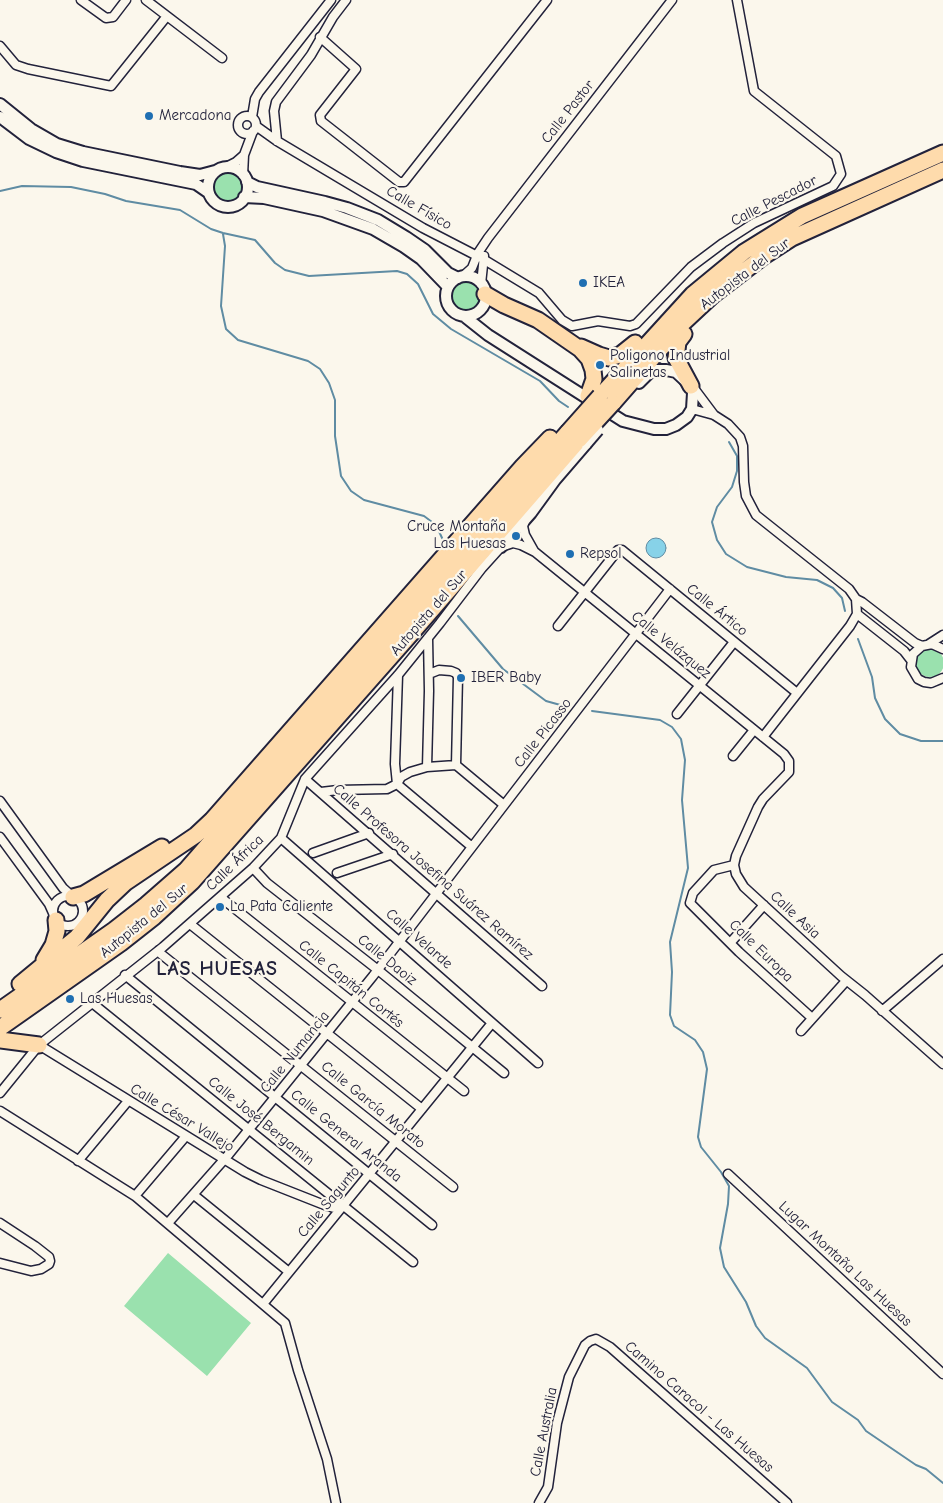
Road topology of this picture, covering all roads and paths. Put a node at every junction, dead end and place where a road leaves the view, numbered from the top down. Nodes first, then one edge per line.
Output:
1 (81, 0) edge
2 (126, 0) edge
3 (146, 0) edge
4 (331, 0) edge
5 (346, 0) edge
6 (547, 0) edge
7 (672, 0) edge
8 (737, 0) edge
9 (167, 16) junction
10 (320, 37) junction
11 (0, 46) edge
12 (222, 58) dead end
13 (0, 104) edge
14 (0, 117) edge
15 (252, 117) junction
16 (255, 129) junction
17 (242, 132) junction
18 (277, 141) junction
19 (247, 147) junction
20 (943, 153) edge
21 (244, 156) junction
22 (226, 167) junction
23 (943, 170) edge
24 (215, 172) junction
25 (245, 178) junction
26 (209, 193) junction
27 (244, 198) junction
28 (792, 238) junction
29 (485, 243) junction
30 (462, 248) junction
31 (480, 258) junction
32 (461, 277) junction
33 (448, 287) junction
34 (482, 299) junction
35 (675, 312) junction
36 (464, 316) junction
37 (562, 320) joint
38 (684, 334) junction
39 (488, 335) junction
40 (571, 342) junction
41 (634, 343) junction
42 (643, 378) junction
43 (691, 386) junction
44 (602, 399) junction
45 (692, 409) junction
46 (714, 415) junction
47 (574, 435) junction
48 (555, 480) junction
49 (525, 521) junction
50 (501, 547) junction
51 (535, 552) junction
52 (482, 568) junction
53 (462, 584) junction
54 (670, 589) junction
55 (584, 593) junction
56 (856, 599) junction
57 (857, 614) junction
58 (558, 626) dead end
59 (635, 634) junction
60 (410, 636) junction
61 (943, 636) edge
62 (428, 638) junction
63 (734, 642) junction
64 (926, 645) junction
65 (942, 646) edge
66 (429, 659) junction
67 (911, 660) junction
68 (439, 670) junction
69 (398, 674) junction
70 (429, 674) junction
71 (943, 678) edge
72 (699, 686) junction
73 (799, 691) junction
74 (677, 714) dead end
75 (754, 730) junction
76 (763, 737) junction
77 (733, 756) dead end
78 (456, 765) junction
79 (427, 767) junction
80 (306, 779) junction
81 (397, 784) junction
82 (322, 792) junction
83 (0, 801) edge
84 (504, 805) junction
85 (212, 820) junction
86 (369, 834) junction
87 (0, 837) edge
88 (281, 838) junction
89 (472, 847) junction
90 (313, 853) dead end
91 (392, 854) junction
92 (734, 865) junction
93 (253, 868) junction
94 (337, 874) dead end
95 (437, 893) junction
96 (222, 896) junction
97 (73, 897) junction
98 (764, 905) junction
99 (55, 917) junction
100 (190, 924) junction
101 (401, 942) junction
102 (731, 942) junction
103 (159, 950) junction
104 (943, 959) edge
105 (378, 970) junction
106 (125, 975) junction
107 (846, 981) junction
108 (18, 985) junction
109 (542, 986) dead end
110 (0, 998) edge
111 (91, 1002) junction
112 (352, 1003) junction
113 (0, 1010) edge
114 (882, 1011) junction
115 (812, 1018) junction
116 (492, 1023) junction
117 (0, 1028) edge
118 (800, 1031) dead end
119 (327, 1034) junction
120 (0, 1040) edge
121 (39, 1046) junction
122 (472, 1047) junction
123 (538, 1063) dead end
124 (943, 1064) edge
125 (302, 1065) junction
126 (504, 1073) dead end
127 (447, 1078) junction
128 (464, 1091) dead end
129 (0, 1093) edge
130 (276, 1097) junction
131 (128, 1101) junction
132 (422, 1109) junction
133 (0, 1111) edge
134 (250, 1129) junction
135 (186, 1136) junction
136 (396, 1141) junction
137 (225, 1160) junction
138 (78, 1161) junction
139 (370, 1174) junction
140 (728, 1174) dead end
141 (453, 1187) dead end
142 (328, 1192) junction
143 (194, 1195) junction
144 (135, 1196) junction
145 (317, 1201) junction
146 (344, 1205) junction
147 (327, 1206) junction
148 (331, 1220) junction
149 (0, 1223) edge
150 (168, 1224) junction
151 (432, 1225) dead end
152 (413, 1262) dead end
153 (0, 1263) edge
154 (289, 1272) junction
155 (263, 1304) junction
156 (590, 1340) joint
157 (943, 1374) edge
158 (336, 1503) edge
159 (539, 1503) edge
160 (787, 1503) edge

1 - 2 street
3 - 9 street
4 - 15 street
5 - 10 street
6 - 10 street
7 - 29 street, Calle Pastor
8 - 37 street, Calle Pescador
9 - 11 street
9 - 12 street
10 - 18 street
13 - 24 street
14 - 26 street
15 - 16 street
15 - 17 street
16 - 17 street
16 - 18 street, Calle Físico
16 - 19 street
17 - 19 street
18 - 30 street, Calle Físico
19 - 21 street
20 - 35 highway, Autopista del Sur
21 - 22 street
21 - 25 street
22 - 24 street
22 - 25 street
23 - 28 highway, Autopista del Sur
24 - 26 street
25 - 27 street
25 - 32 street
26 - 27 street
27 - 33 street
28 - 38 highway
28 - 44 highway, Autopista del Sur
29 - 30 street
29 - 31 street, Calle Pastor
30 - 31 street, Calle Físico
31 - 32 street, Calle Pastor
31 - 34 street, Calle Pastor
31 - 37 street, Calle Físico
32 - 33 street
32 - 34 street
33 - 36 street
34 - 36 street
34 - 39 street
34 - 40 highway
35 - 41 highway
35 - 44 highway, Autopista del Sur
36 - 39 street
38 - 42 highway
38 - 43 highway
39 - 45 street
40 - 41 highway
40 - 44 highway
41 - 44 highway
42 - 43 street
42 - 44 street
43 - 45 street
43 - 46 street
44 - 47 highway, Autopista del Sur, bridge
44 - 47 street, bridge
45 - 46 street
46 - 56 street
47 - 48 street
47 - 60 highway, Autopista del Sur
47 - 85 highway
47 - 113 highway, Autopista del Sur
48 - 49 street
48 - 53 highway
49 - 50 street
49 - 51 street, Calle Velázquez
50 - 51 street, Calle Velázquez
50 - 52 street, Calle África
51 - 55 street, Calle Velázquez
52 - 53 highway
52 - 62 street, Calle África
53 - 60 highway
54 - 55 street, Calle Ártico
54 - 59 street, Calle Picasso
54 - 63 street, Calle Ártico
55 - 58 street
55 - 59 street, Calle Velázquez
56 - 57 street
56 - 64 street
57 - 67 street
57 - 73 street
59 - 72 street, Calle Velázquez
59 - 84 street, Calle Picasso
60 - 117 highway, Autopista del Sur
61 - 64 street
62 - 66 street
62 - 69 street, Calle África
63 - 72 street
63 - 73 street, Calle Ártico
64 - 65 street
64 - 67 street
66 - 68 street
66 - 70 street
67 - 71 street
68 - 70 street
68 - 78 street
69 - 80 street, Calle África
69 - 81 street
70 - 79 street
72 - 74 street
72 - 75 street, Calle Velázquez
73 - 76 street
75 - 76 street, Calle Velázquez
75 - 77 street
76 - 92 street, Calle Velázquez
78 - 79 street
78 - 84 street
79 - 81 street
80 - 82 street, Calle Profesora Josefina Suárez Ramírez
80 - 88 street, Calle África
81 - 82 street
81 - 89 street
82 - 86 street, Calle Profesora Josefina Suárez Ramírez
83 - 97 street
84 - 89 street, Calle Picasso
85 - 97 highway
85 - 108 highway
86 - 90 street
86 - 91 street, Calle Profesora Josefina Suárez Ramírez
87 - 99 street
88 - 93 street, Calle África
88 - 101 street, Calle Velarde
89 - 95 street, Calle Picasso
91 - 94 street
91 - 95 street, Calle Profesora Josefina Suárez Ramírez
92 - 98 street, Calle Asia
92 - 102 street, Calle Europa
93 - 96 street, Calle África
93 - 105 street, Calle Daoiz
95 - 101 street, Calle Numancia
95 - 109 street, Calle Profesora Josefina Suárez Ramírez
96 - 100 street, Calle África
96 - 112 street, Calle Capitán Cortés
97 - 99 street
97 - 99 street
98 - 102 street
98 - 107 street, Calle Asia
99 - 108 highway
100 - 103 street, Calle África
100 - 119 street
101 - 105 street, Calle Numancia
101 - 116 street, Calle Velarde
102 - 115 street, Calle Europa
103 - 106 street, Calle África
103 - 125 street, Calle García Morato
104 - 114 street
105 - 112 street, Calle Numancia
105 - 122 street, Calle Daoiz
106 - 111 street, Calle África
106 - 130 street, Calle General Aranda
107 - 114 street, Calle Asia
107 - 115 street
108 - 110 highway
111 - 121 street, Calle África
111 - 134 street, Calle José Bergamin
112 - 119 street, Calle Numancia
112 - 127 street, Calle Capitán Cortés
114 - 124 street, Calle Asia
115 - 118 street
116 - 122 street, Calle Sagunto
116 - 123 street, Calle Velarde
119 - 125 street, Calle Numancia
119 - 132 street
120 - 121 highway
121 - 129 street, Calle África
121 - 131 street, Calle César Vallejo
122 - 126 street, Calle Daoiz
122 - 127 street, Calle Sagunto
125 - 130 street, Calle Numancia
125 - 136 street, Calle García Morato
127 - 128 street, Calle Capitán Cortés
127 - 132 street, Calle Sagunto
130 - 134 street, Calle Numancia
130 - 139 street, Calle General Aranda
131 - 135 street, Calle César Vallejo
131 - 138 street
132 - 136 street, Calle Sagunto
133 - 138 street
134 - 137 street, Calle Numancia
134 - 142 street, Calle José Bergamin
135 - 137 street, Calle César Vallejo
135 - 144 street
136 - 139 street, Calle Sagunto
136 - 141 street, Calle García Morato
137 - 143 street, Calle Numancia
137 - 145 street, Calle César Vallejo
138 - 144 street
139 - 146 street, Calle Sagunto
139 - 151 street, Calle General Aranda
140 - 157 street, Lugar Montaña Las Huesas
142 - 145 street
142 - 146 street, Calle José Bergamin
143 - 150 street, Calle Numancia
143 - 154 street
144 - 150 street
145 - 147 street, Calle César Vallejo
146 - 147 street, Calle César Vallejo
146 - 148 street, Calle Sagunto
146 - 152 street, Calle José Bergamin
147 - 148 street
148 - 154 street, Calle Sagunto
149 - 153 street
150 - 155 street
154 - 155 street, Calle Sagunto
155 - 158 street
156 - 159 street, Calle Australia
156 - 160 street, Camino Caracol - Las Huesas

